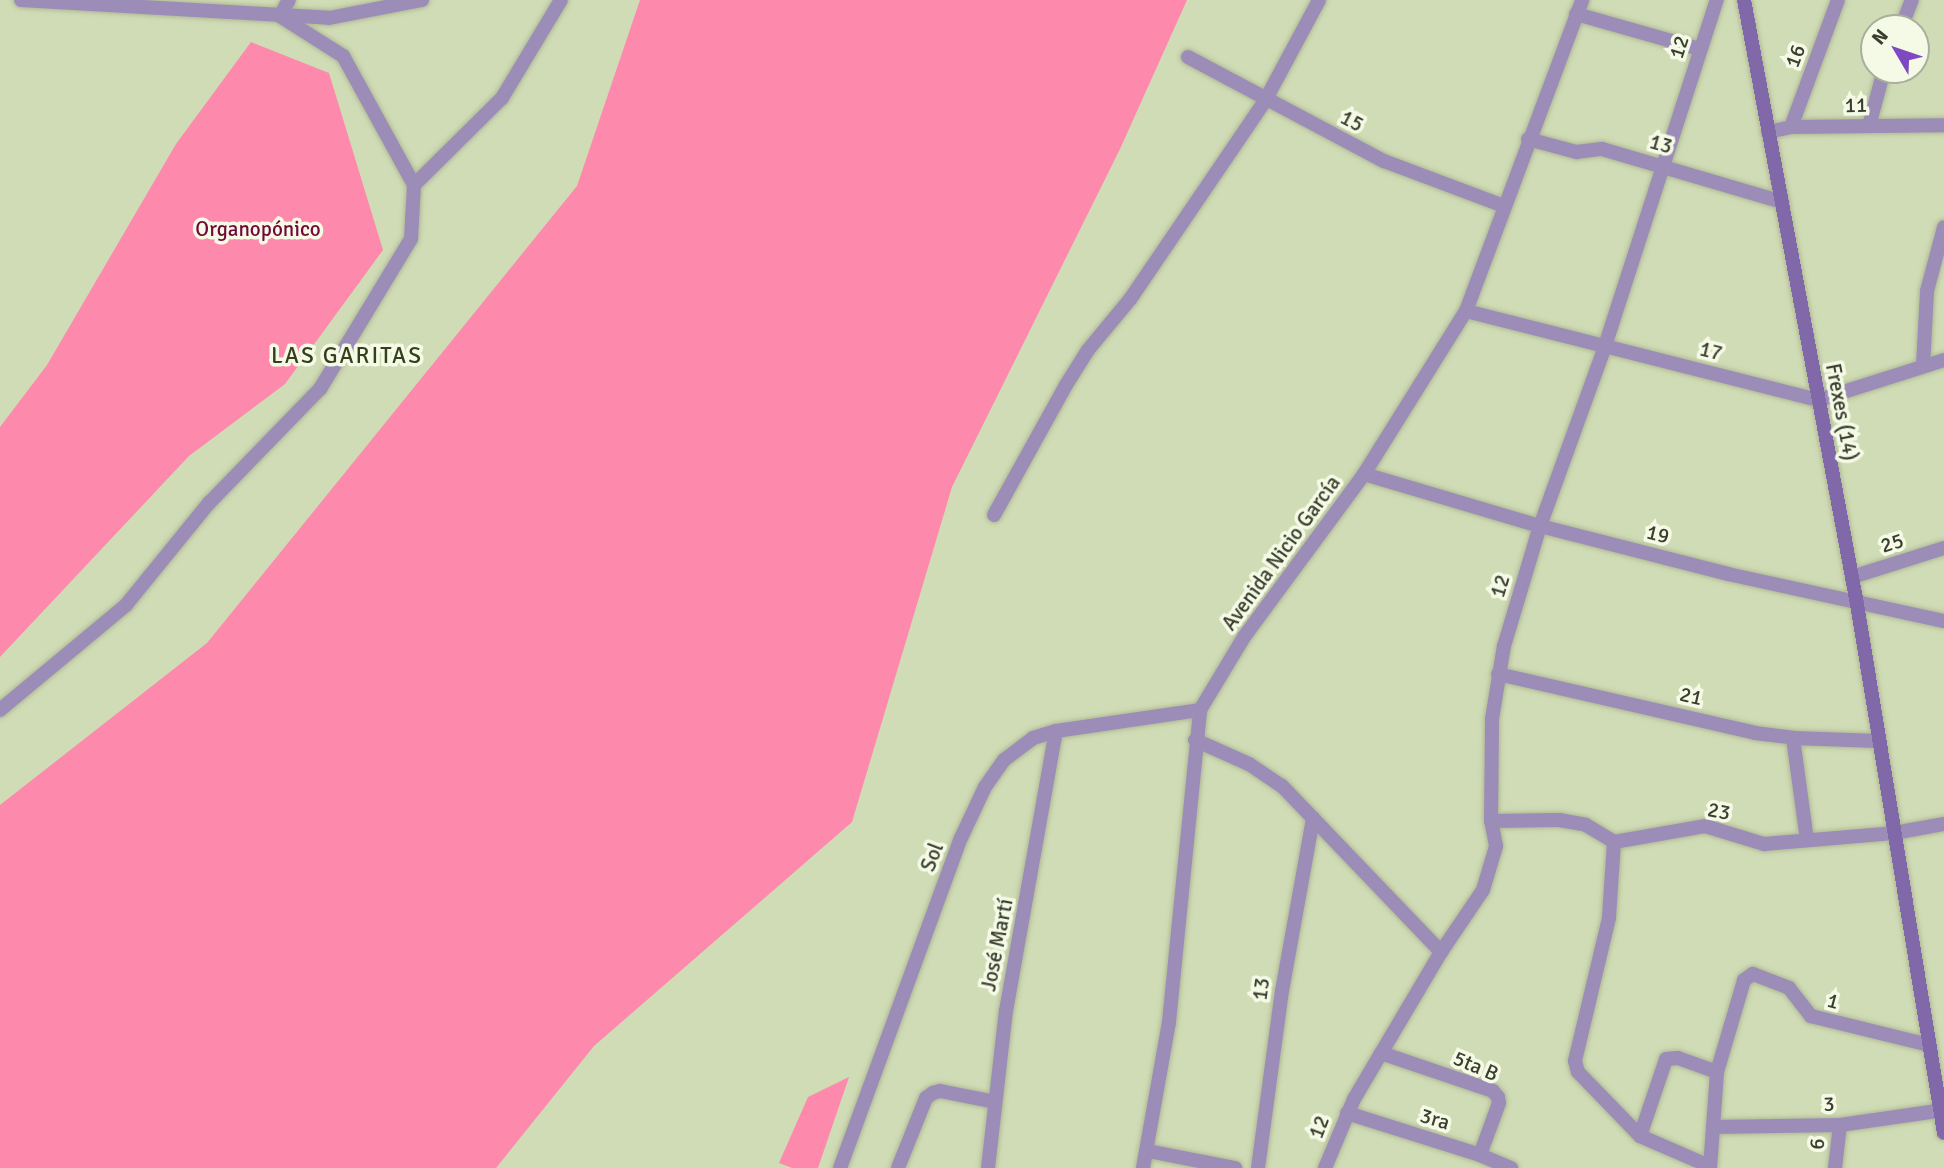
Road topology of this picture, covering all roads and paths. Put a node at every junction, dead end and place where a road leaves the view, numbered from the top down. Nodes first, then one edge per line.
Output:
1 (21, 0) edge
2 (289, 0) edge
3 (422, 0) edge
4 (561, 0) edge
5 (1319, 0) edge
6 (1582, 0) edge
7 (1717, 0) edge
8 (1744, 0) edge
9 (1838, 0) edge
10 (1576, 14) junction
11 (280, 16) junction
12 (1700, 49) junction
13 (1188, 57) dead end
14 (1880, 84) edge
15 (1266, 99) junction
16 (1944, 125) edge
17 (1869, 126) junction
18 (1791, 127) junction
19 (1768, 132) junction
20 (1528, 139) junction
21 (1662, 167) junction
22 (414, 185) junction
23 (1782, 201) junction
24 (1504, 206) junction
25 (1944, 227) edge
26 (1466, 311) junction
27 (1605, 346) junction
28 (1944, 360) edge
29 (1923, 366) junction
30 (1818, 400) junction
31 (1364, 474) junction
32 (994, 514) dead end
33 (1540, 526) junction
34 (1944, 548) edge
35 (1853, 577) junction
36 (1857, 604) junction
37 (1944, 621) edge
38 (1497, 674) junction
39 (1200, 709) junction
40 (0, 710) edge
41 (1056, 731) junction
42 (1793, 738) junction
43 (1195, 740) junction
44 (1878, 741) junction
45 (1313, 818) junction
46 (1491, 821) junction
47 (1944, 824) edge
48 (1894, 832) junction
49 (1807, 840) junction
50 (1614, 842) junction
51 (1441, 952) junction
52 (1928, 1045) junction
53 (1381, 1053) junction
54 (1717, 1072) junction
55 (995, 1102) junction
56 (1942, 1111) edge
57 (1347, 1113) junction
58 (1840, 1125) junction
59 (1714, 1127) junction
60 (1944, 1133) edge
61 (1640, 1136) junction
62 (1147, 1151) junction
63 (1480, 1155) junction
64 (1709, 1167) edge
65 (840, 1168) edge
66 (898, 1168) edge
67 (988, 1168) edge
68 (1143, 1168) edge
69 (1235, 1168) edge
70 (1258, 1168) edge
71 (1325, 1168) edge
72 (1511, 1168) edge
73 (1835, 1168) edge

1 - 11 street
2 - 11 street
3 - 11 street
4 - 22 street
5 - 15 street
6 - 10 street, Avenida Nicio García
7 - 12 street, 12
8 - 19 main road, Frexes (14)
9 - 18 street, 16
10 - 12 street
10 - 20 street, Avenida Nicio García
11 - 22 street
12 - 21 street, 12
13 - 15 street, 15
14 - 17 street
15 - 24 street, 15
15 - 32 street
16 - 17 street, 11
17 - 18 street, 11
18 - 19 street, 11
19 - 23 main road, Frexes (14)
20 - 21 street, 13
20 - 24 street, Avenida Nicio García
21 - 23 street, 13
21 - 27 street, 12
22 - 40 street
23 - 30 main road, Frexes (14)
24 - 26 street, Avenida Nicio García
25 - 29 street
26 - 27 street, 17
26 - 31 street, Avenida Nicio García
27 - 30 street, 17
27 - 33 street, 12
28 - 29 street
29 - 30 street
30 - 35 main road, Frexes (14)
31 - 33 street, 19
31 - 39 street, Avenida Nicio García
33 - 36 street, 19
33 - 38 street, 12
34 - 35 street, 25
35 - 36 main road, Frexes (14)
36 - 37 street, 19
36 - 44 main road, Frexes (14)
38 - 42 street, 21
38 - 46 street, 12
39 - 41 street, Sol
39 - 43 street, Avenida Nicio García
41 - 55 street, José Martí
41 - 65 street, Sol
42 - 44 street, 21
42 - 49 street
43 - 45 street
43 - 62 street, Avenida Nicio García
44 - 48 main road, Frexes (14)
45 - 51 street
45 - 70 street, 13
46 - 50 street
46 - 51 street, 12
47 - 48 street, 23
48 - 49 street, 23
48 - 52 main road, Frexes (14)
49 - 50 street, 23
50 - 61 street
51 - 53 street, 12
52 - 54 street, 1
52 - 56 main road, Frexes (14)
53 - 57 street, 12
53 - 63 street, 5ta B
54 - 59 street
54 - 61 street
55 - 66 street
55 - 67 street, José Martí
56 - 58 street, 3
56 - 60 main road, Frexes (14)
57 - 63 street, 3ra
57 - 71 street, 12
58 - 59 street, 3
58 - 73 street, 6
59 - 64 street
61 - 64 street
62 - 68 street, Avenida Nicio García
62 - 69 street
63 - 72 street, 3ra

